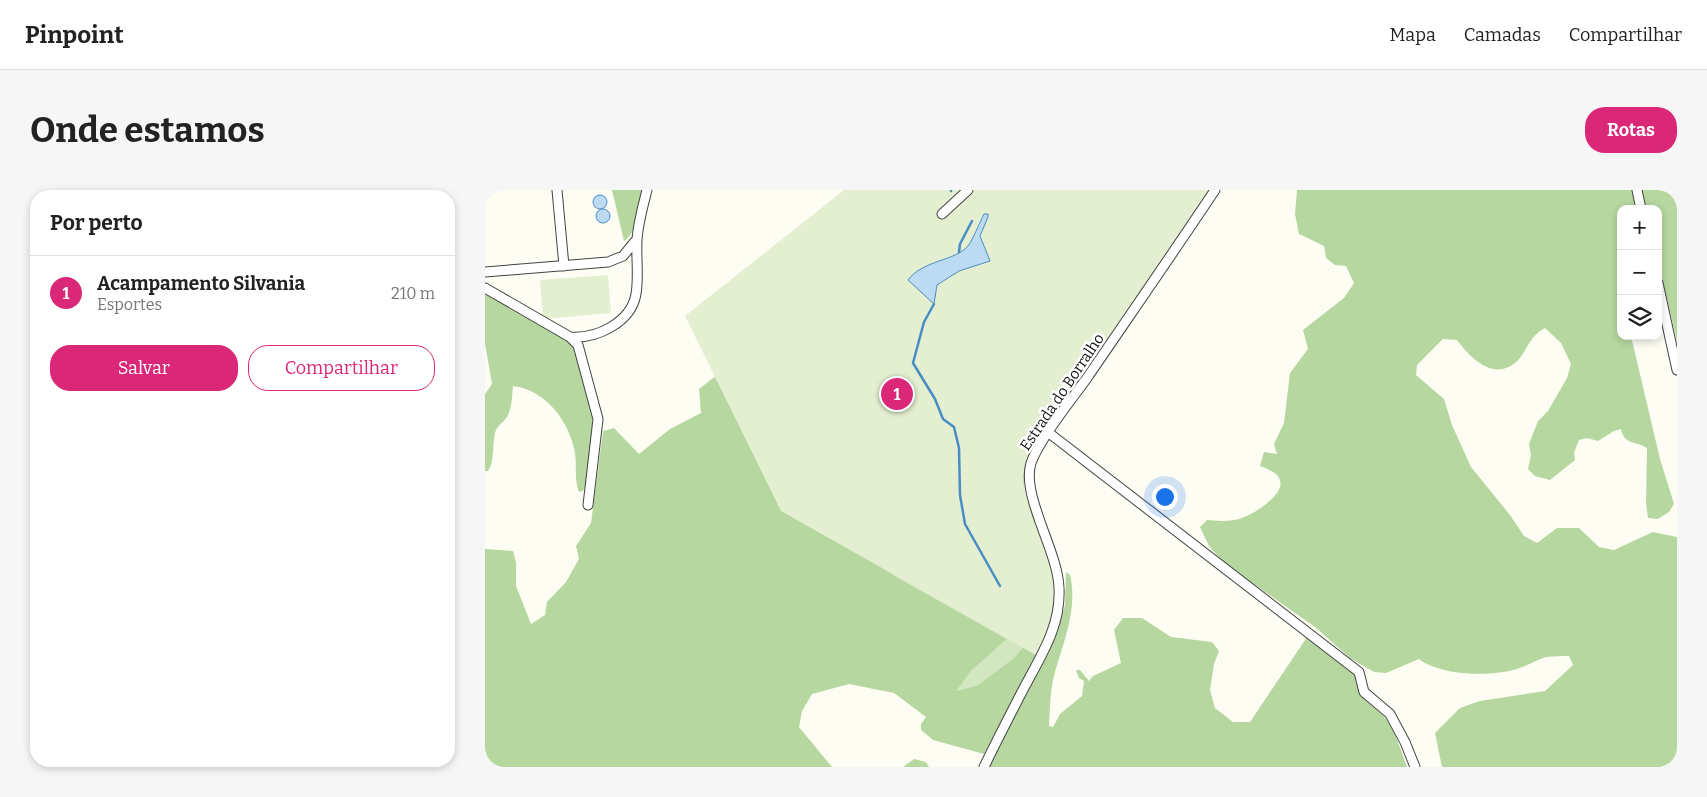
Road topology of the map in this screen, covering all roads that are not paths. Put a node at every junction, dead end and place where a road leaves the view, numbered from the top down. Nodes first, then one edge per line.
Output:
1 (557, 190) edge
2 (647, 190) edge
3 (968, 190) edge
4 (1215, 190) edge
5 (1637, 190) edge
6 (1640, 205) edge
7 (942, 214) dead end
8 (637, 239) junction
9 (564, 266) junction
10 (485, 272) edge
11 (485, 288) edge
12 (1661, 295) edge
13 (570, 336) junction
14 (1677, 370) edge
15 (1049, 433) junction
16 (588, 506) dead end
17 (984, 767) edge
18 (1415, 767) edge

1 - 9 street
2 - 8 street
3 - 7 street
4 - 15 street, Estrada do Borralho
5 - 6 street
8 - 9 street
8 - 13 street
9 - 10 street
11 - 13 street
12 - 14 street
13 - 16 street
15 - 17 street, Estrada do Borralho
15 - 18 street

